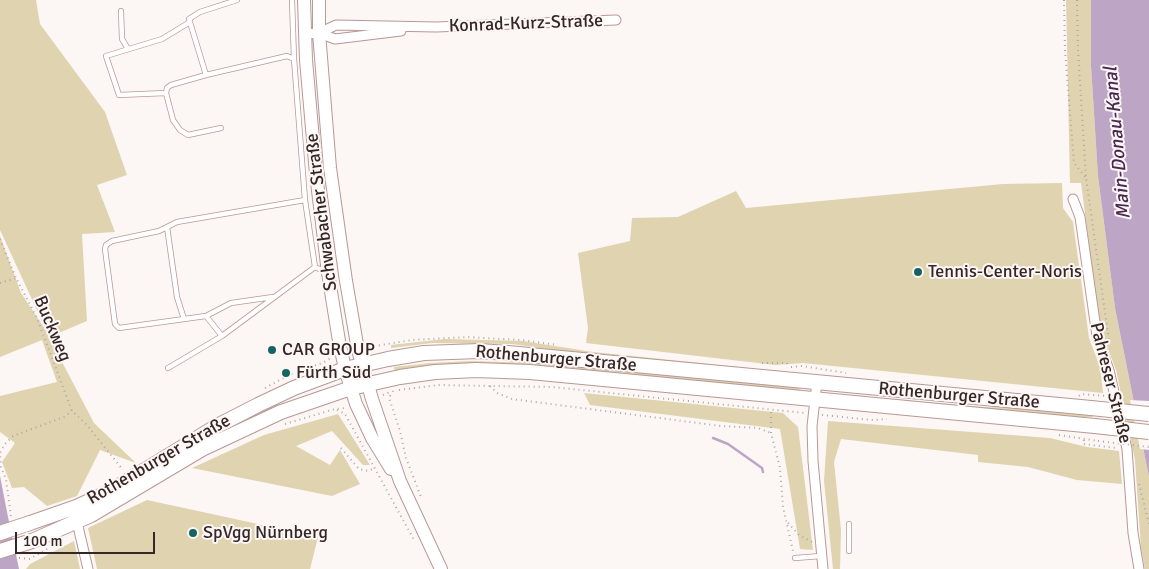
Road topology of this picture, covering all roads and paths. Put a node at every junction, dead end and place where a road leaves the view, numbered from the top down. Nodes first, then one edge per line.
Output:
1 (237, 0) edge
2 (292, 0) edge
3 (304, 0) edge
4 (319, 0) edge
5 (1064, 0) edge
6 (1077, 0) edge
7 (121, 11) dead end
8 (616, 20) dead end
9 (190, 22) junction
10 (305, 34) junction
11 (319, 34) junction
12 (128, 49) junction
13 (294, 58) junction
14 (206, 75) junction
15 (166, 93) junction
16 (221, 128) dead end
17 (1086, 178) junction
18 (1073, 199) dead end
19 (305, 200) junction
20 (167, 227) junction
21 (0, 239) edge
22 (314, 267) junction
23 (328, 273) junction
24 (16, 278) junction
25 (0, 283) edge
26 (274, 297) junction
27 (206, 316) junction
28 (184, 319) junction
29 (222, 336) junction
30 (1109, 342) dead end
31 (386, 344) dead end
32 (387, 349) dead end
33 (334, 356) dead end
34 (322, 363) dead end
35 (762, 363) dead end
36 (362, 365) junction
37 (168, 368) dead end
38 (788, 368) dead end
39 (345, 370) junction
40 (817, 382) junction
41 (368, 384) junction
42 (489, 385) junction
43 (351, 388) junction
44 (394, 390) junction
45 (382, 396) dead end
46 (1116, 396) junction
47 (1076, 398) dead end
48 (815, 400) junction
49 (335, 408) dead end
50 (72, 412) junction
51 (771, 412) dead end
52 (813, 414) junction
53 (1149, 414) edge
54 (894, 418) dead end
55 (1149, 432) edge
56 (771, 433) junction
57 (1056, 435) dead end
58 (1084, 440) junction
59 (1149, 447) edge
60 (341, 448) dead end
61 (1127, 449) junction
62 (406, 458) dead end
63 (381, 466) junction
64 (126, 474) dead end
65 (400, 481) junction
66 (1140, 484) dead end
67 (11, 519) dead end
68 (77, 522) junction
69 (787, 522) junction
70 (849, 524) dead end
71 (1149, 524) edge
72 (0, 533) edge
73 (62, 541) dead end
74 (416, 543) dead end
75 (820, 546) junction
76 (849, 550) dead end
77 (0, 551) edge
78 (822, 556) junction
79 (19, 558) dead end
80 (795, 558) joint
81 (88, 569) edge
82 (441, 569) edge
83 (823, 569) edge
84 (1139, 569) edge

1 - 9 lane
2 - 13 lane
3 - 10 main road, Schwabacher Straße
4 - 11 main road, Schwabacher Straße
5 - 17 path
6 - 17 path
7 - 12 lane
8 - 11 street, Konrad-Kurz-Straße
9 - 12 lane
9 - 14 lane
10 - 11 street
10 - 23 main road, Schwabacher Straße
11 - 36 main road, Schwabacher Straße
12 - 15 lane
13 - 14 lane
13 - 19 lane
14 - 15 lane
15 - 16 lane
17 - 30 path
18 - 46 street, Pahreser Straße
19 - 20 lane
19 - 22 lane
20 - 28 lane
20 - 28 lane
21 - 24 path, Buckweg
22 - 23 lane
22 - 26 lane
23 - 39 main road, Schwabacher Straße
24 - 25 path
24 - 50 path, Buckweg
26 - 27 lane
26 - 29 lane
27 - 28 lane
27 - 29 lane
29 - 37 lane
31 - 32 path
33 - 34 path
35 - 38 path
36 - 39 main road, Rothenburger Straße
36 - 40 main road, Rothenburger Straße
36 - 41 main road, Schwabacher Straße
39 - 43 main road, Schwabacher Straße
39 - 72 main road, Rothenburger Straße, bridge
40 - 48 street
40 - 53 main road, Rothenburger Straße, bridge
41 - 43 main road, Rothenburger Straße
41 - 48 main road, Rothenburger Straße
41 - 65 main road, Schwabacher Straße
42 - 44 path
42 - 52 path
42 - 56 path
43 - 63 main road, Schwabacher Straße
43 - 68 main road, Rothenburger Straße
44 - 45 path
44 - 62 path
46 - 47 path
46 - 61 street, Pahreser Straße
48 - 52 street
48 - 55 main road, Rothenburger Straße, bridge
49 - 63 path
50 - 64 path, Buckweg
50 - 67 path
51 - 56 path
52 - 54 path
52 - 75 street
56 - 69 path
57 - 58 path
58 - 59 path, bridge
58 - 61 path
60 - 63 path
61 - 84 street, Pahreser Straße
63 - 65 main road, Schwabacher Straße
63 - 74 path
65 - 82 main road
66 - 71 path
68 - 77 main road, Rothenburger Straße, bridge
68 - 81 street
69 - 75 path
69 - 80 path
70 - 76 lane
73 - 79 path
75 - 78 street
78 - 80 lane
78 - 83 street

